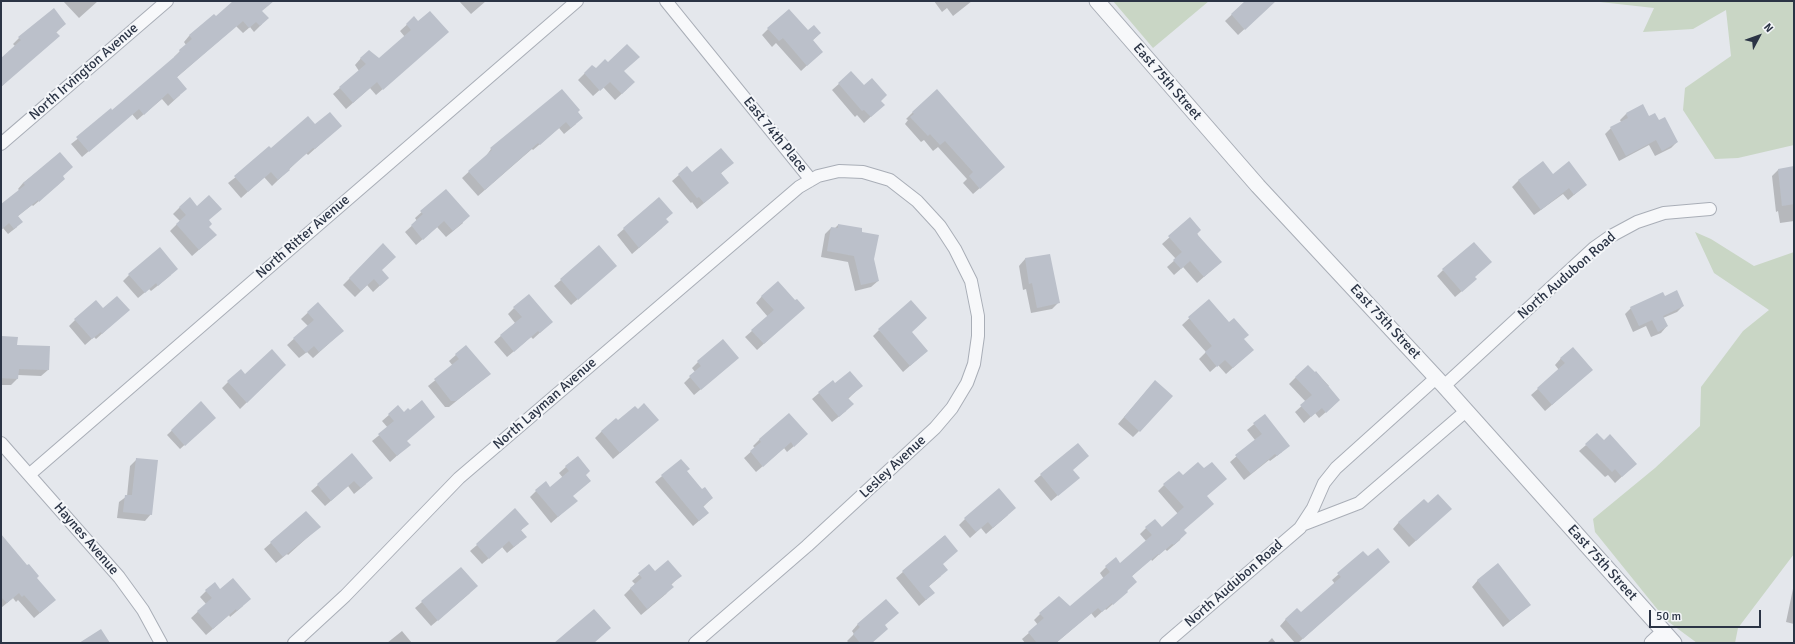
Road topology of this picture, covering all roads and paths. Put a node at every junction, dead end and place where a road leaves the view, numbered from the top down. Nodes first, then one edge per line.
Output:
1 (167, 1) edge
2 (576, 1) edge
3 (666, 1) edge
4 (1097, 1) edge
5 (1, 144) edge
6 (811, 180) junction
7 (1710, 209) dead end
8 (948, 238) joint
9 (1440, 382) junction
10 (1466, 410) junction
11 (1, 443) edge
12 (30, 474) junction
13 (1302, 526) junction
14 (1669, 638) edge
15 (160, 643) edge
16 (294, 643) edge
17 (695, 643) edge
18 (1166, 643) edge
19 (1652, 643) edge

1 - 5 street, North Irvington Avenue
2 - 12 street, North Ritter Avenue
3 - 6 street, East 74th Place
4 - 9 street, East 75th Street
6 - 8 street, East 74th Place
6 - 16 street, North Layman Avenue
7 - 9 street, North Audubon Road
8 - 17 street, Lesley Avenue
9 - 10 street, East 75th Street
9 - 13 street, North Audubon Road
10 - 13 street, North Audubon Road
10 - 14 street, East 75th Street
11 - 12 street, Haynes Avenue
12 - 15 street, Haynes Avenue
13 - 18 street, North Audubon Road
14 - 19 street

